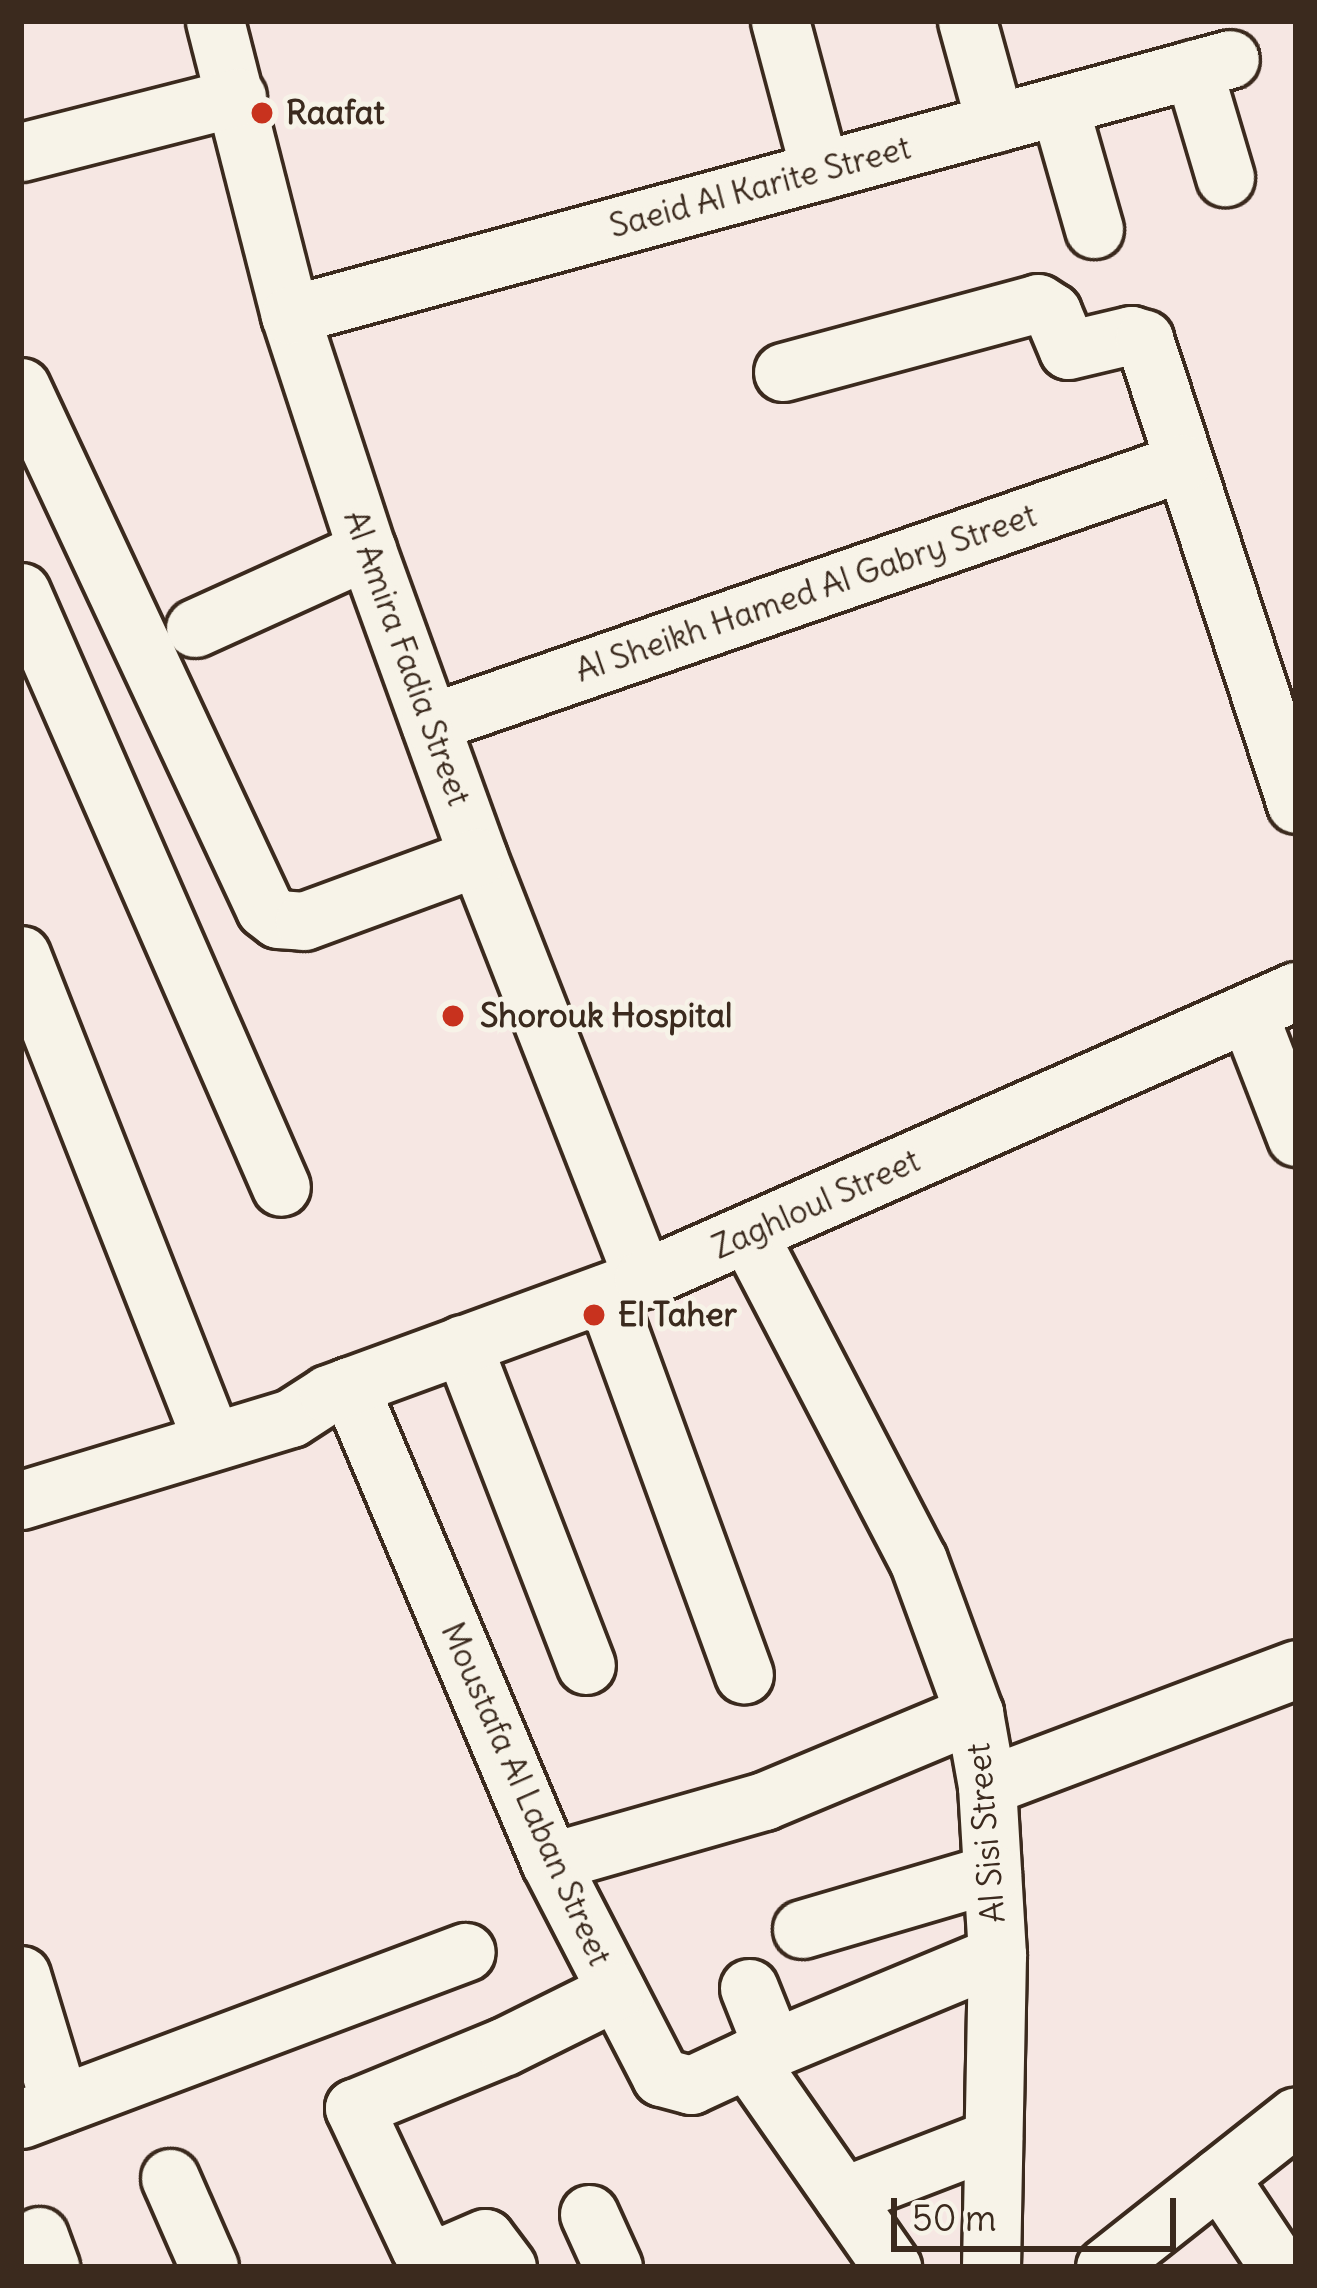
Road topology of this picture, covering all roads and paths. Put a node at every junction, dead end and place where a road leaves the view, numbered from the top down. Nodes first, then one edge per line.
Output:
1 (214, 21) edge
2 (780, 21) edge
3 (967, 21) edge
4 (237, 97) junction
5 (1059, 106) junction
6 (995, 123) junction
7 (1225, 141) dead end
8 (21, 152) edge
9 (820, 171) junction
10 (1094, 229) dead end
11 (290, 315) junction
12 (783, 372) dead end
13 (21, 387) edge
14 (1181, 463) junction
15 (367, 550) junction
16 (21, 592) edge
17 (196, 628) dead end
18 (430, 723) junction
19 (1296, 804) edge
20 (478, 857) junction
21 (21, 955) edge
22 (1272, 1002) edge
23 (1296, 1137) edge
24 (281, 1187) dead end
25 (748, 1234) junction
26 (624, 1286) junction
27 (462, 1345) junction
28 (338, 1390) junction
29 (205, 1423) junction
30 (23, 1475) edge
31 (586, 1665) dead end
32 (1296, 1669) edge
33 (744, 1674) dead end
34 (974, 1713) junction
35 (988, 1786) junction
36 (550, 1862) junction
37 (992, 1873) junction
38 (802, 1929) dead end
39 (466, 1952) dead end
40 (997, 1955) junction
41 (21, 1975) edge
42 (749, 1988) dead end
43 (616, 1991) junction
44 (760, 2054) junction
45 (40, 2111) edge
46 (1296, 2116) edge
47 (993, 2138) junction
48 (1219, 2177) junction
49 (170, 2178) dead end
50 (843, 2196) junction
51 (589, 2214) dead end
52 (885, 2265) edge
53 (208, 2267) edge
54 (507, 2267) edge
55 (613, 2267) edge
56 (991, 2267) edge
57 (1106, 2267) edge
58 (1279, 2267) edge

1 - 4 street, Al Amira Fadia Street
2 - 9 street
3 - 6 street
4 - 8 street
4 - 11 street, Al Amira Fadia Street
5 - 6 street, Saeid Al Karite Street
5 - 7 street, Saeid Al Karite Street
5 - 10 street
6 - 9 street, Saeid Al Karite Street
9 - 11 street, Saeid Al Karite Street
11 - 15 street, Al Amira Fadia Street
12 - 14 street
13 - 20 street
14 - 18 street, Al Sheikh Hamed Al Gabry Street
14 - 19 street
15 - 17 street
15 - 18 street, Al Amira Fadia Street
16 - 24 street
18 - 20 street, Al Amira Fadia Street
20 - 26 street, Al Amira Fadia Street
21 - 29 street
22 - 23 street
22 - 25 street, Zaghloul Street
25 - 26 street, Zaghloul Street
25 - 34 street, Al Sisi Street
26 - 27 street, Zaghloul Street
26 - 33 street, Al Amira Fadia Street
27 - 28 street, Zaghloul Street
27 - 31 street
28 - 29 street, Zaghloul Street
28 - 30 street, Zaghloul Street
28 - 36 street, Moustafa Al Laban Street
29 - 30 street, Zaghloul Street
32 - 35 street
34 - 35 street, Al Sisi Street
34 - 36 street
35 - 37 street, Al Sisi Street
36 - 43 street, Moustafa Al Laban Street
37 - 38 street
37 - 40 street, Al Sisi Street
39 - 45 street
40 - 44 street
40 - 47 street, Al Sisi Street
41 - 45 street
42 - 44 street
43 - 44 street, Moustafa Al Laban Street
43 - 54 street
44 - 50 street
46 - 48 street
47 - 50 street
47 - 56 street, Al Sisi Street
48 - 57 street
48 - 58 street
49 - 53 street
50 - 52 street
51 - 55 street

